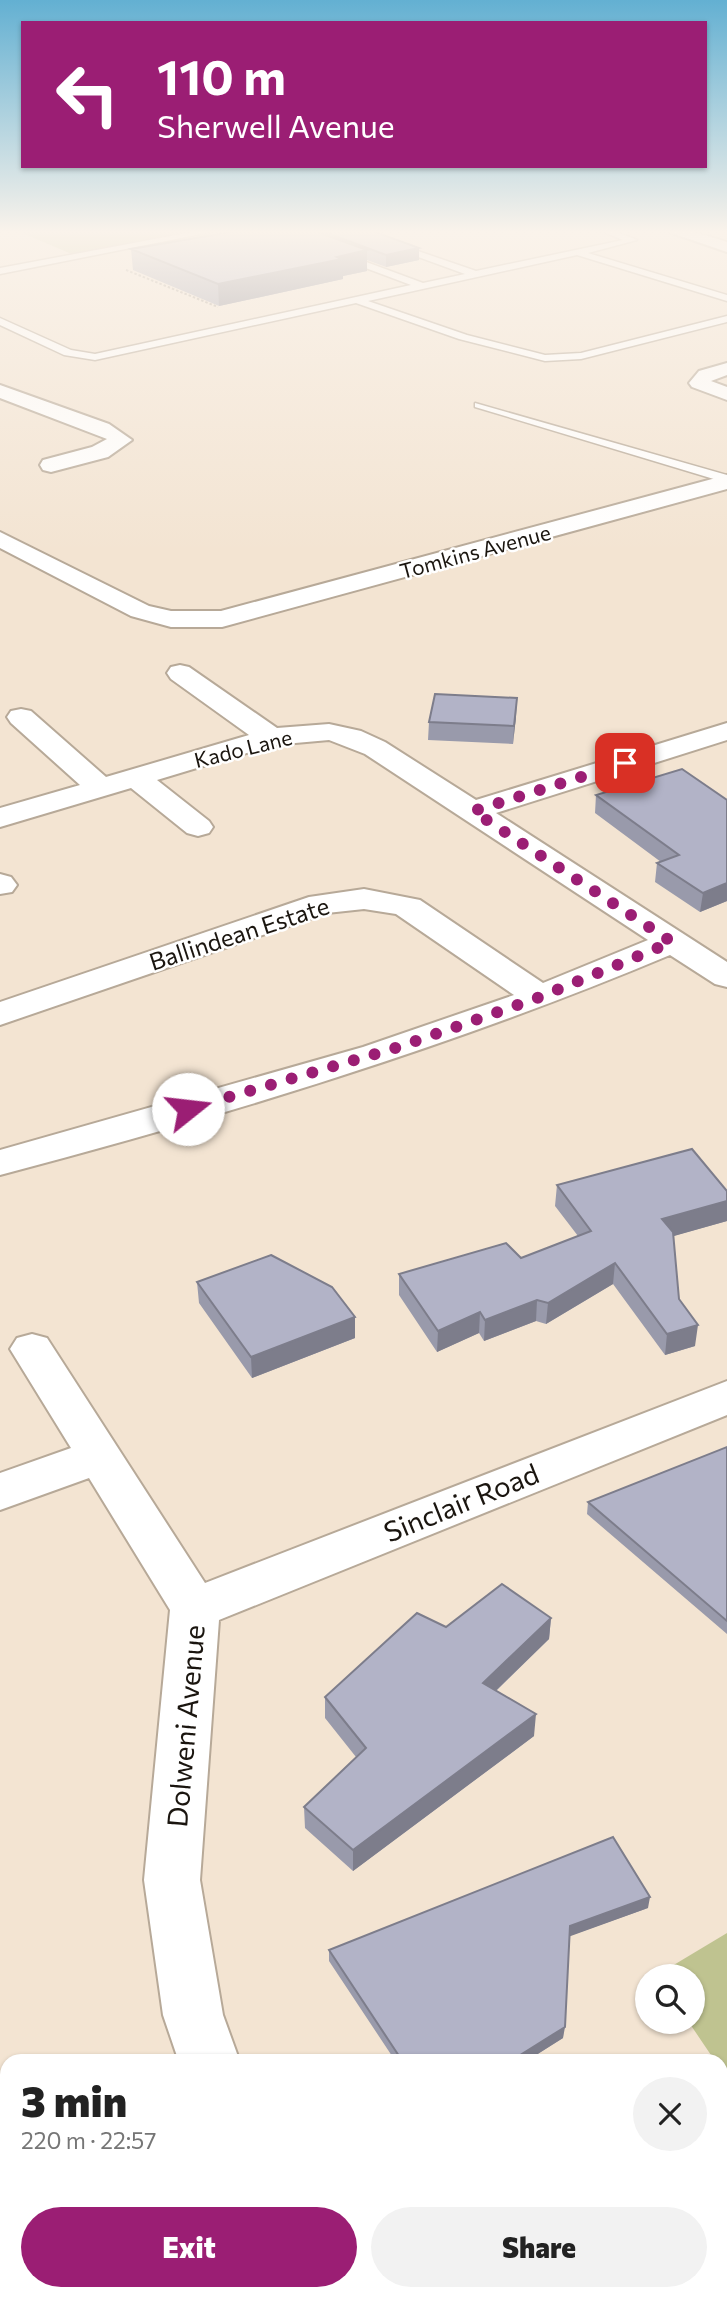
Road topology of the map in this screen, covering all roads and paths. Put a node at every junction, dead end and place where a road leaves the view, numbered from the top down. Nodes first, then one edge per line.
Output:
1 (35, 337) edge
2 (185, 337) edge
3 (465, 337) edge
4 (654, 337) edge
5 (727, 369) edge
6 (727, 394) edge
7 (3, 395) edge
8 (480, 405) dead end
9 (51, 465) dead end
10 (727, 480) edge
11 (0, 538) edge
12 (180, 673) dead end
13 (21, 717) dead end
14 (727, 731) edge
15 (271, 737) junction
16 (136, 778) junction
17 (101, 788) junction
18 (473, 811) junction
19 (0, 818) edge
20 (198, 827) dead end
21 (672, 942) junction
22 (727, 977) edge
23 (540, 997) junction
24 (0, 1014) edge
25 (0, 1163) edge
26 (32, 1349) dead end
27 (727, 1397) edge
28 (99, 1456) junction
29 (0, 1492) edge
30 (195, 1608) junction
31 (207, 2054) edge

1 - 2 lane
3 - 4 lane
5 - 6 street
7 - 9 street
8 - 10 lane
10 - 11 street, Tomkins Avenue
12 - 15 street
13 - 17 street
14 - 18 street
15 - 16 street, Kado Lane
15 - 18 street, Kado Lane
16 - 17 street, Kado Lane
16 - 20 street
17 - 19 street, Kado Lane
18 - 21 street, Kado Lane
21 - 22 street, Kado Lane
21 - 23 street
23 - 24 street, Ballindean Estate
23 - 25 street
26 - 28 street, Dolweni Avenue
27 - 30 street, Sinclair Road
28 - 29 street
28 - 30 street, Dolweni Avenue
30 - 31 street, Dolweni Avenue

